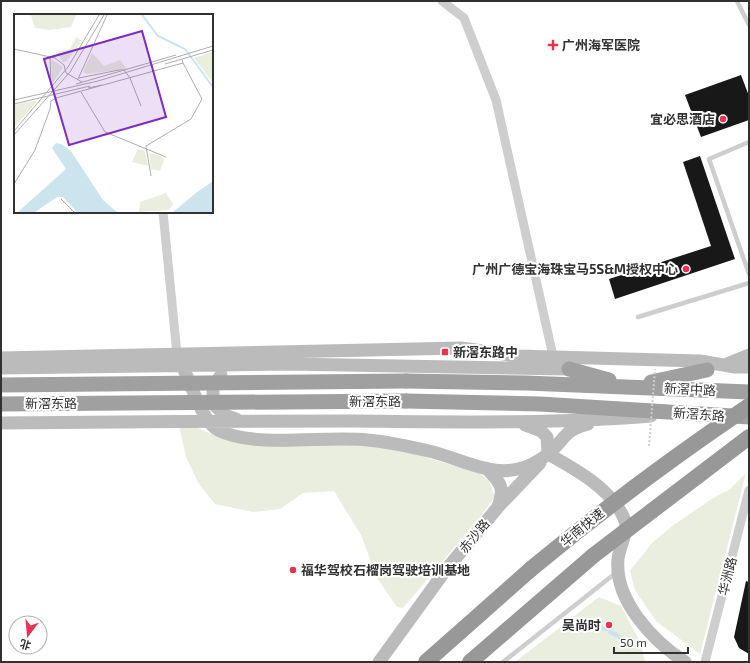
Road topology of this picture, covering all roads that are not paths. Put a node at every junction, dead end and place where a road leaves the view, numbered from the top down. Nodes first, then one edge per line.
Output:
1 (442, 1) edge
2 (737, 1) edge
3 (749, 25) edge
4 (749, 142) edge
5 (163, 213) edge
6 (749, 274) edge
7 (749, 283) edge
8 (638, 318) dead end
9 (177, 354) junction
10 (749, 355) edge
11 (553, 356) junction
12 (1, 358) edge
13 (233, 365) junction
14 (725, 365) junction
15 (155, 366) junction
16 (183, 366) junction
17 (749, 367) edge
18 (1, 368) edge
19 (569, 369) joint
20 (707, 370) joint
21 (1, 385) edge
22 (632, 386) junction
23 (749, 392) edge
24 (1, 404) edge
25 (749, 406) edge
26 (689, 413) junction
27 (749, 418) edge
28 (599, 420) junction
29 (164, 421) junction
30 (208, 421) junction
31 (247, 421) junction
32 (512, 422) junction
33 (1, 423) edge
34 (749, 437) edge
35 (548, 454) junction
36 (486, 468) junction
37 (749, 490) edge
38 (498, 507) junction
39 (618, 571) junction
40 (378, 662) edge
41 (426, 662) edge
42 (470, 662) edge
43 (503, 662) edge
44 (685, 662) edge
45 (705, 662) edge

1 - 11 street
2 - 3 lane
4 - 6 lane
5 - 9 street
7 - 8 lane
9 - 11 main road
9 - 12 main road
9 - 16 main road
10 - 14 main road
11 - 14 main road
13 - 16 main road
13 - 19 main road
13 - 31 main road
14 - 17 main road
14 - 20 main road
15 - 16 main road
15 - 18 main road
15 - 29 main road
16 - 30 main road
19 - 22 highway
20 - 22 highway
21 - 22 highway, 新滘东路, bridge
22 - 23 highway, 新滘中路
24 - 26 highway, 新滘东路, bridge
25 - 41 highway, 华南快速, bridge
26 - 27 highway, 新滘东路
26 - 28 main road
28 - 32 main road
28 - 35 main road, 赤沙路
29 - 30 main road
29 - 33 main road
30 - 31 main road
30 - 36 main road
31 - 32 main road
32 - 35 main road
34 - 42 highway, bridge
35 - 36 main road
35 - 38 main road, 赤沙路
35 - 39 main road
36 - 38 main road
37 - 45 street, 华洲路
38 - 40 main road, 赤沙路
39 - 43 lane
39 - 44 main road

